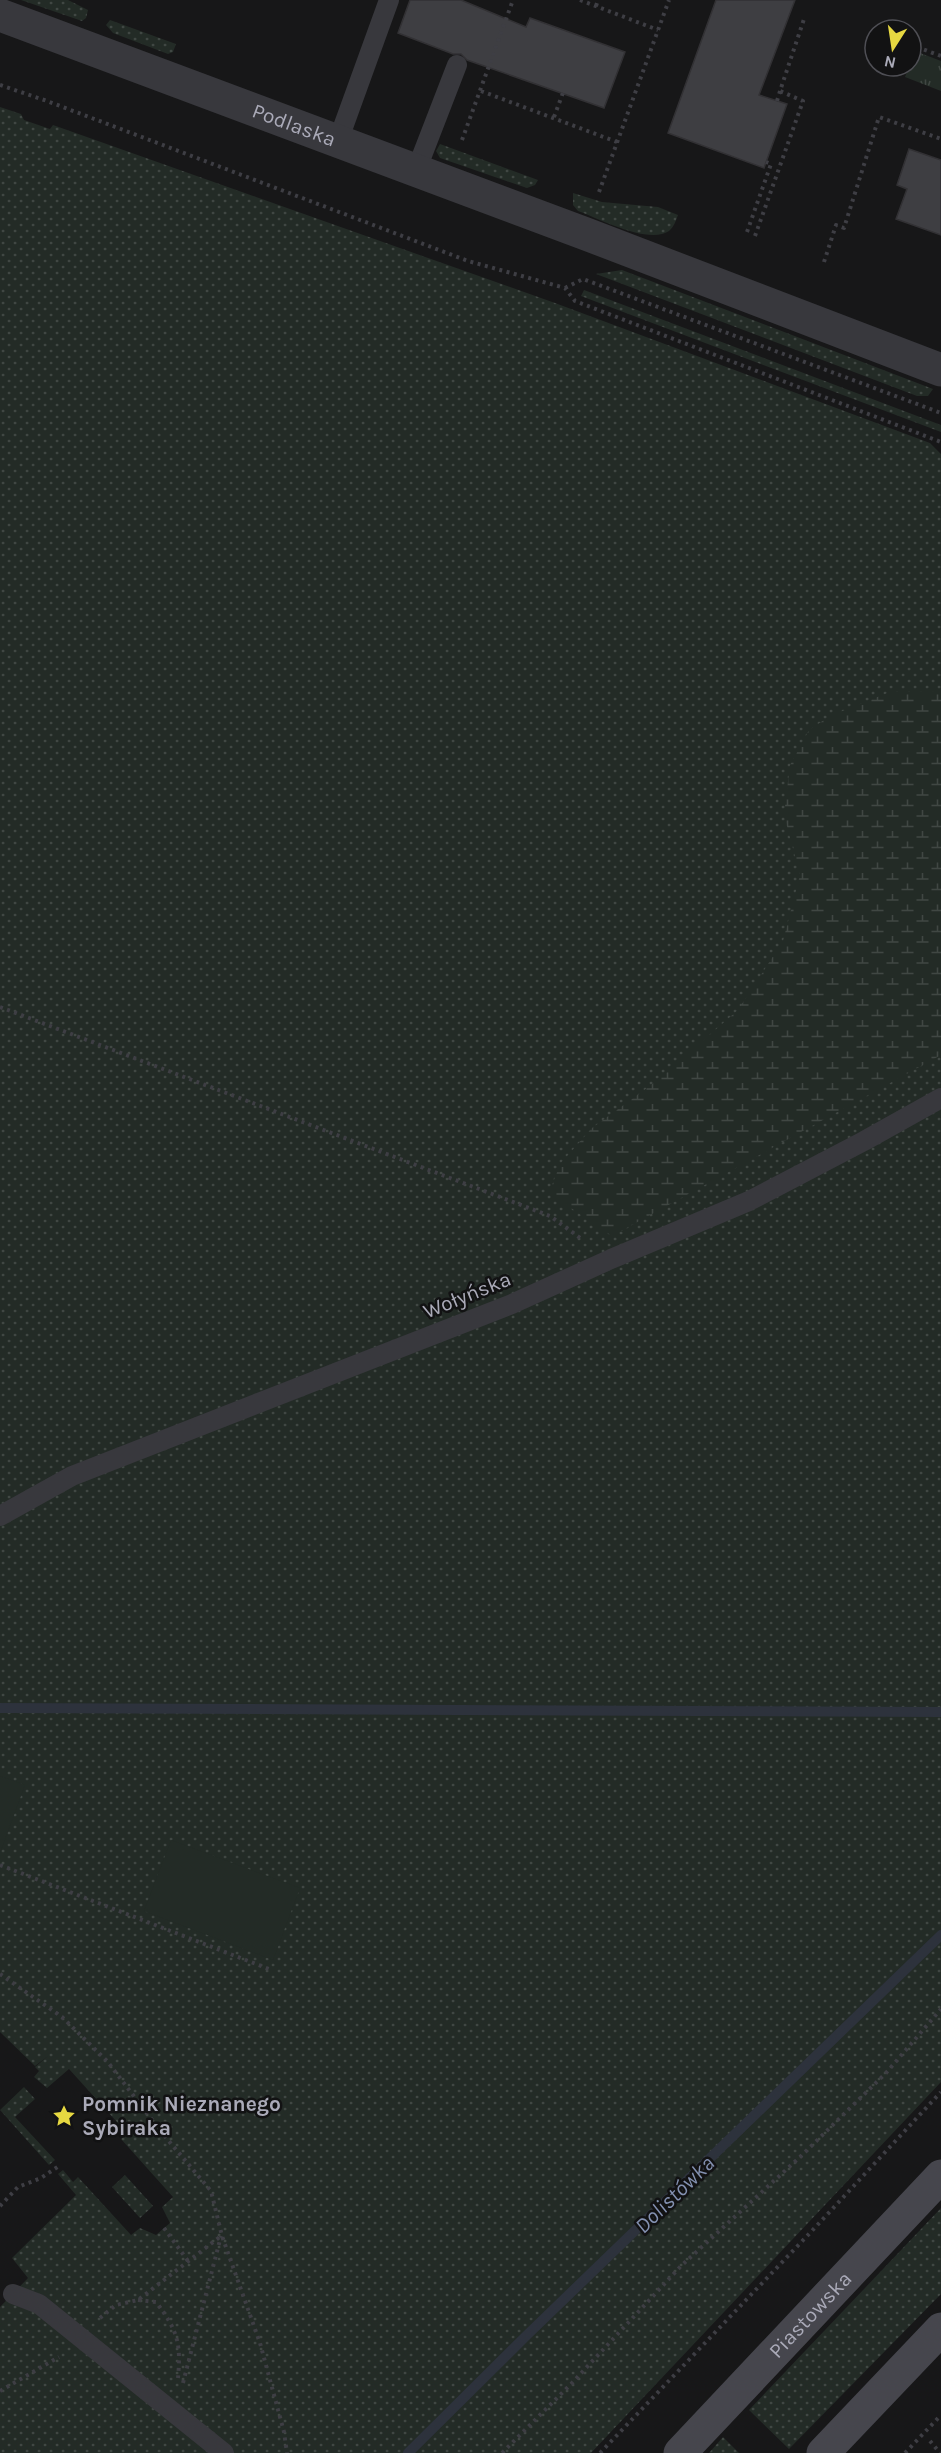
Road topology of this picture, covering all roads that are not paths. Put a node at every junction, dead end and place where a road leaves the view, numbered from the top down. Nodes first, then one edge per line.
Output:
1 (389, 0) edge
2 (0, 15) edge
3 (458, 65) dead end
4 (338, 141) junction
5 (416, 171) junction
6 (941, 370) edge
7 (941, 1098) edge
8 (0, 1516) edge
9 (941, 2176) edge
10 (13, 2294) dead end
11 (941, 2329) edge
12 (224, 2453) edge
13 (680, 2453) edge
14 (823, 2453) edge

1 - 4 lane
2 - 4 street, Podlaska
3 - 5 lane
4 - 5 street, Podlaska
5 - 6 street, Podlaska
7 - 8 lane, Wołyńska
9 - 13 main road, Piastowska
10 - 12 lane
11 - 14 main road

